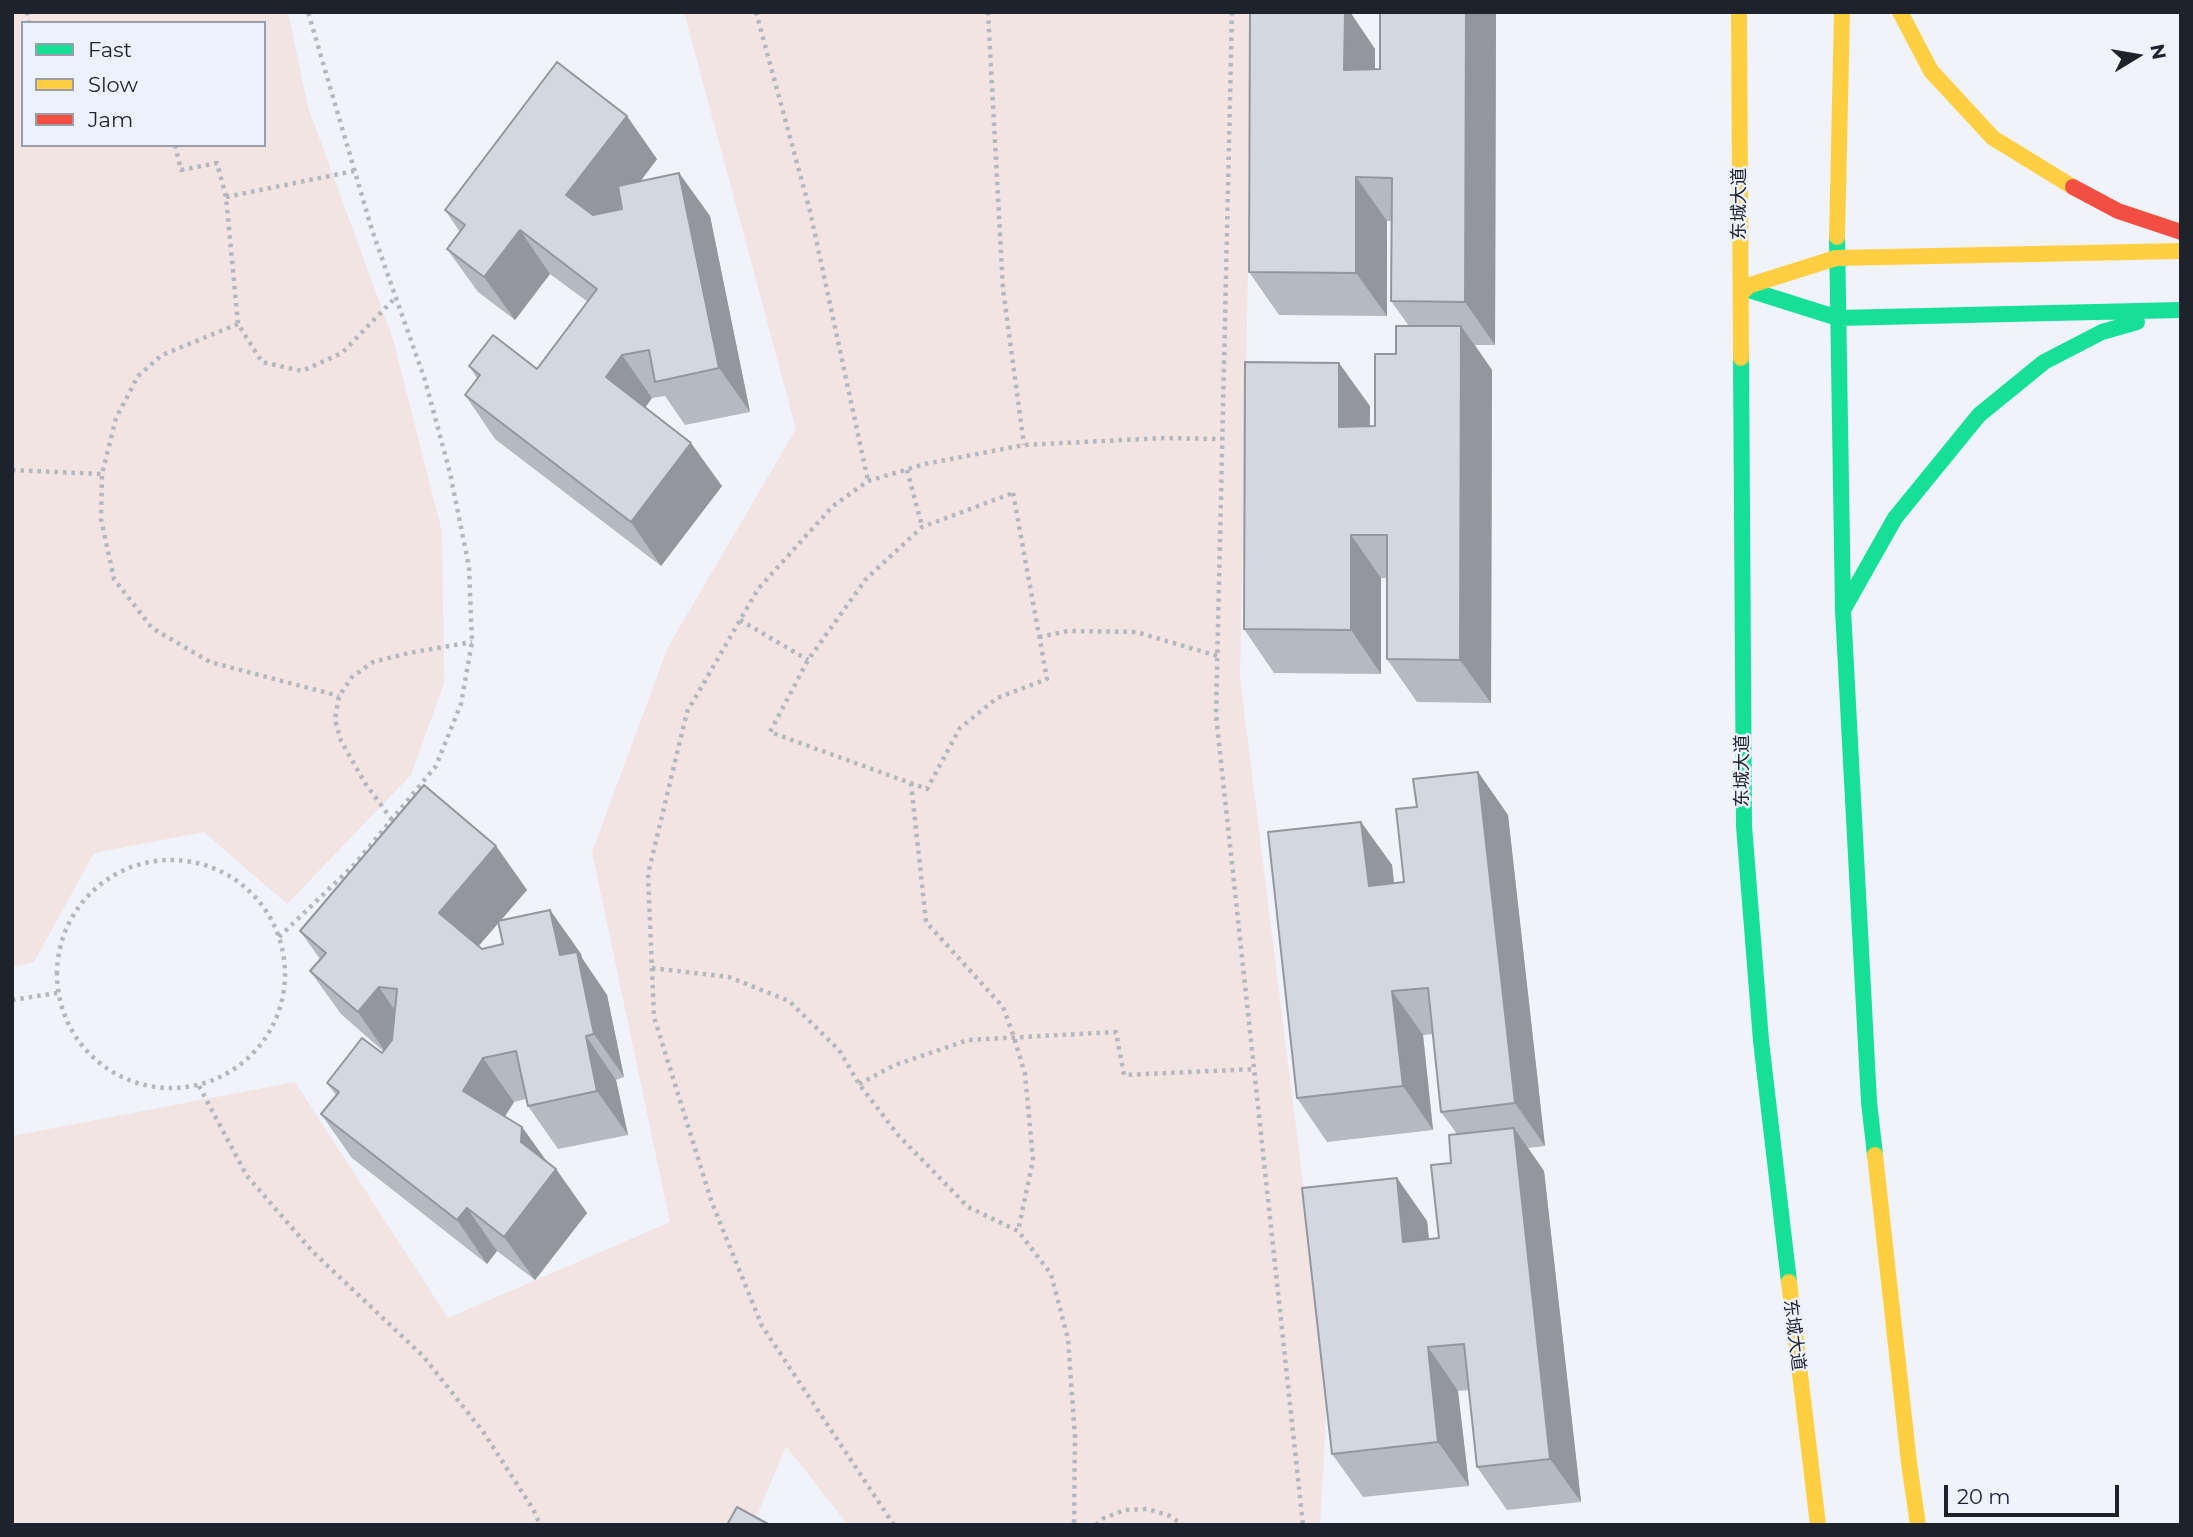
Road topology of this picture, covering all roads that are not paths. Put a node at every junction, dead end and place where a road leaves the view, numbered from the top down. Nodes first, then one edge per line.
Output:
1 (1739, 12) edge
2 (1842, 12) edge
3 (1900, 12) edge
4 (2181, 232) edge
5 (2181, 251) edge
6 (1836, 258) junction
7 (1741, 288) junction
8 (2178, 310) edge
9 (1838, 318) junction
10 (1843, 610) junction
11 (1818, 1525) edge
12 (1918, 1525) edge

1 - 7 main road, 东城大道
2 - 6 main road
3 - 4 main road
5 - 6 main road
6 - 7 main road
6 - 9 main road
7 - 9 main road
7 - 11 main road, 东城大道
8 - 9 main road
8 - 10 main road
9 - 10 main road
10 - 12 main road

